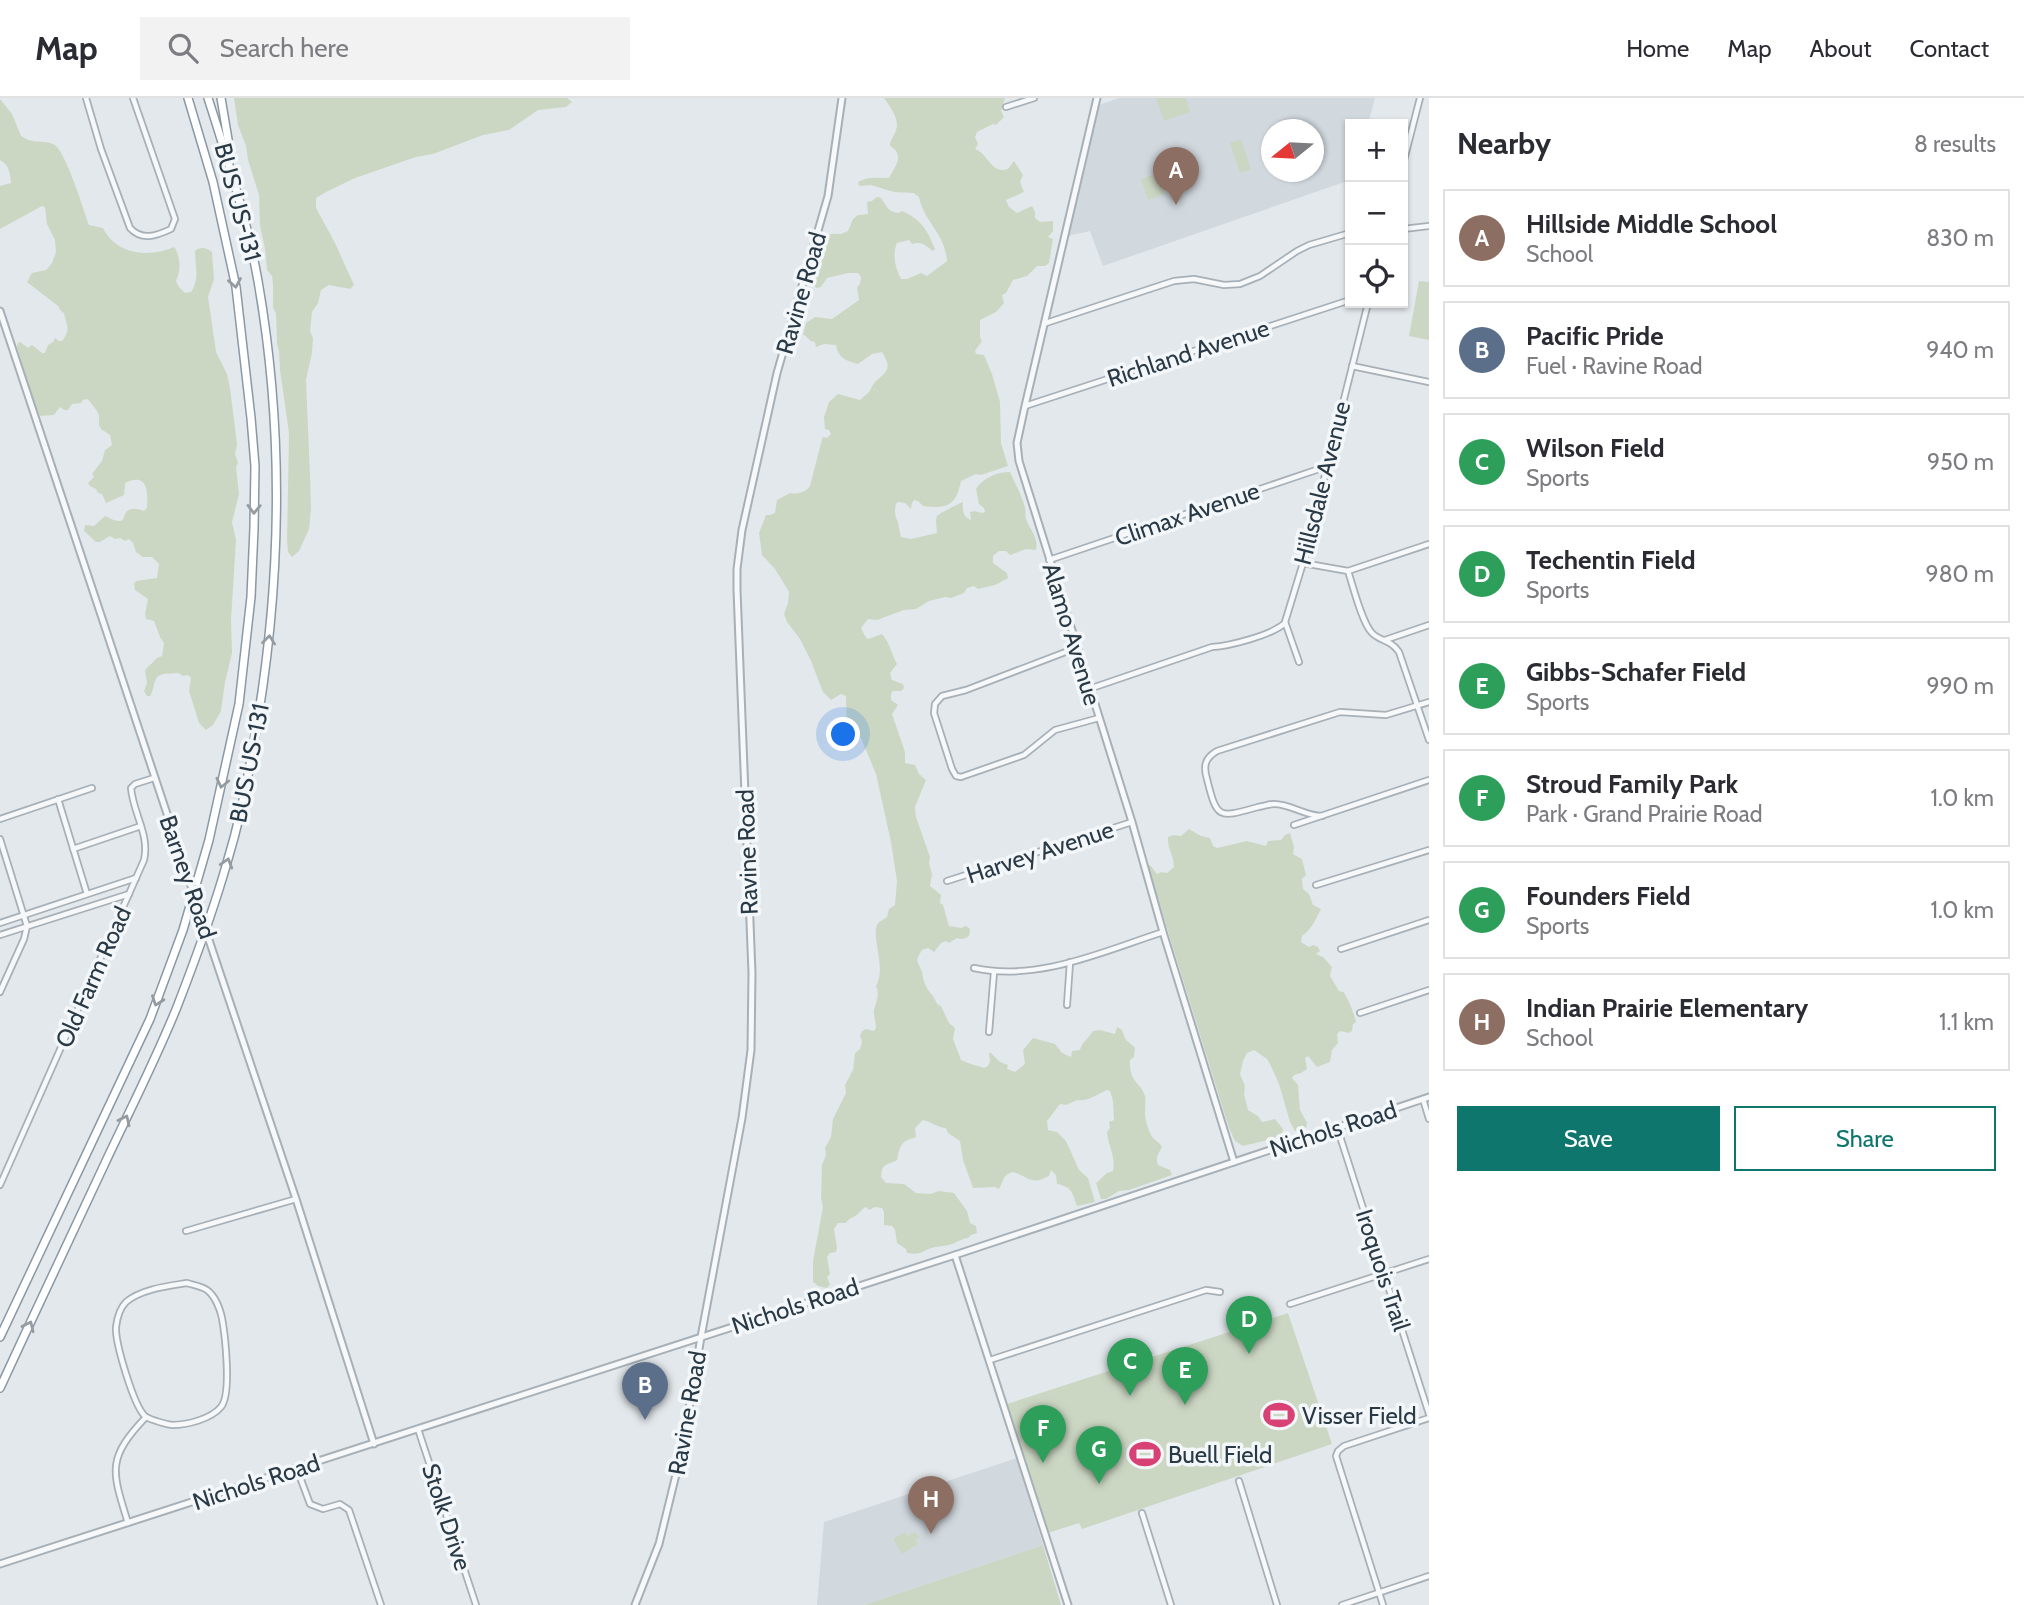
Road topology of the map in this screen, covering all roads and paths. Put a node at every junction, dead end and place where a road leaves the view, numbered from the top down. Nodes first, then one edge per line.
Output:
1 (86, 98) edge
2 (133, 98) edge
3 (188, 98) edge
4 (208, 98) edge
5 (221, 98) edge
6 (842, 98) edge
7 (1034, 98) edge
8 (1097, 98) edge
9 (1420, 98) edge
10 (1006, 107) dead end
11 (1408, 145) edge
12 (235, 182) junction
13 (1429, 226) edge
14 (1408, 228) edge
15 (1345, 234) edge
16 (1345, 302) edge
17 (1367, 308) edge
18 (0, 312) edge
19 (1046, 323) junction
20 (1352, 366) junction
21 (1429, 382) edge
22 (1025, 406) junction
23 (1325, 467) junction
24 (1429, 544) edge
25 (1049, 560) junction
26 (1303, 563) junction
27 (1348, 571) junction
28 (1285, 622) junction
29 (1429, 625) edge
30 (1385, 640) junction
31 (1076, 648) junction
32 (1299, 662) dead end
33 (1089, 689) junction
34 (1429, 702) edge
35 (1418, 705) junction
36 (1099, 718) junction
37 (1429, 740) edge
38 (154, 778) junction
39 (1429, 780) edge
40 (92, 788) dead end
41 (58, 799) junction
42 (1322, 816) junction
43 (0, 820) edge
44 (1132, 822) junction
45 (1294, 825) dead end
46 (141, 826) junction
47 (0, 839) edge
48 (73, 849) junction
49 (1429, 850) edge
50 (136, 878) junction
51 (947, 881) dead end
52 (1316, 885) dead end
53 (87, 894) junction
54 (130, 894) junction
55 (24, 915) junction
56 (1429, 920) edge
57 (0, 923) edge
58 (27, 926) junction
59 (1163, 932) junction
60 (0, 935) edge
61 (1341, 948) dead end
62 (1070, 962) junction
63 (974, 968) dead end
64 (994, 972) junction
65 (1429, 990) edge
66 (0, 992) edge
67 (1067, 1005) dead end
68 (1360, 1013) dead end
69 (989, 1032) dead end
70 (1426, 1098) edge
71 (1429, 1119) edge
72 (1337, 1127) junction
73 (1234, 1162) junction
74 (0, 1185) edge
75 (296, 1199) junction
76 (186, 1231) dead end
77 (955, 1255) junction
78 (1429, 1259) edge
79 (1384, 1273) junction
80 (1220, 1292) dead end
81 (1290, 1304) dead end
82 (0, 1337) edge
83 (701, 1337) junction
84 (990, 1360) junction
85 (0, 1388) edge
86 (1429, 1416) edge
87 (146, 1417) junction
88 (418, 1429) junction
89 (374, 1444) junction
90 (297, 1469) junction
91 (1239, 1481) dead end
92 (1142, 1513) dead end
93 (128, 1523) junction
94 (0, 1564) edge
95 (1429, 1576) edge
96 (1379, 1592) junction
97 (381, 1605) edge
98 (476, 1605) edge
99 (635, 1605) edge
100 (1069, 1605) edge
101 (1171, 1605) edge
102 (1277, 1605) edge
103 (1342, 1605) edge
104 (1384, 1605) edge

1 - 2 street
3 -> 82 highway, BUS US-131
4 - 12 highway, BUS US-131
5 - 12 highway
6 - 83 street, Ravine Road
7 - 10 street
8 - 19 street, Alamo Avenue
9 - 11 street
85 -> 12 highway, BUS US-131
13 - 14 street
15 - 19 street
16 - 22 street, Richland Avenue
17 - 20 street, Hillsdale Avenue
18 - 38 street, Barney Road
19 - 22 street, Alamo Avenue
20 - 21 street
20 - 23 street, Hillsdale Avenue
22 - 25 street, Alamo Avenue
23 - 25 street, Climax Avenue
23 - 26 street, Hillsdale Avenue
24 - 27 street
25 - 31 street, Alamo Avenue
26 - 27 street
26 - 28 street, Hillsdale Avenue
27 - 30 street
28 - 32 street
28 - 33 street
29 - 30 street
30 - 35 street
31 - 33 street, Alamo Avenue
31 - 36 street
33 - 36 street, Alamo Avenue
34 - 35 street
35 - 37 street
35 - 42 street
36 - 44 street, Alamo Avenue
38 - 46 street, Old Farm Road
38 - 75 street, Barney Road, bridge
39 - 42 street
40 - 41 street
41 - 43 street
41 - 48 street
42 - 45 street
44 - 51 street, Harvey Avenue
44 - 59 street, Alamo Avenue
46 - 48 street
46 - 50 street, Old Farm Road
47 - 55 street
48 - 53 street
49 - 52 street
50 - 53 street
50 - 54 street, Old Farm Road
53 - 55 street
54 - 58 street
54 - 74 street, Old Farm Road
55 - 57 street
55 - 58 street
56 - 61 street
58 - 60 street
58 - 66 street
59 - 62 street
59 - 73 street, Alamo Avenue
62 - 64 street
62 - 67 street
63 - 64 street
64 - 69 street
65 - 68 street
70 - 71 street
70 - 72 street, Nichols Road
72 - 73 street, Nichols Road
72 - 79 street, Iroquois Trail
73 - 77 street, Nichols Road
75 - 76 street
75 - 89 street, Barney Road
77 - 83 street, Nichols Road
77 - 84 street
78 - 79 street
79 - 81 street
79 - 86 street, Iroquois Trail
80 - 84 street
83 - 88 street, Nichols Road
83 - 99 street, Ravine Road
84 - 100 street
86 - 96 street
87 - 87 street
87 - 93 street
88 - 89 street, Nichols Road
88 - 98 street, Stolk Drive
89 - 90 street, Nichols Road
90 - 93 street, Nichols Road
90 - 97 street
91 - 102 street
92 - 101 street
93 - 94 street, Nichols Road
95 - 96 street
96 - 103 street
96 - 104 street

